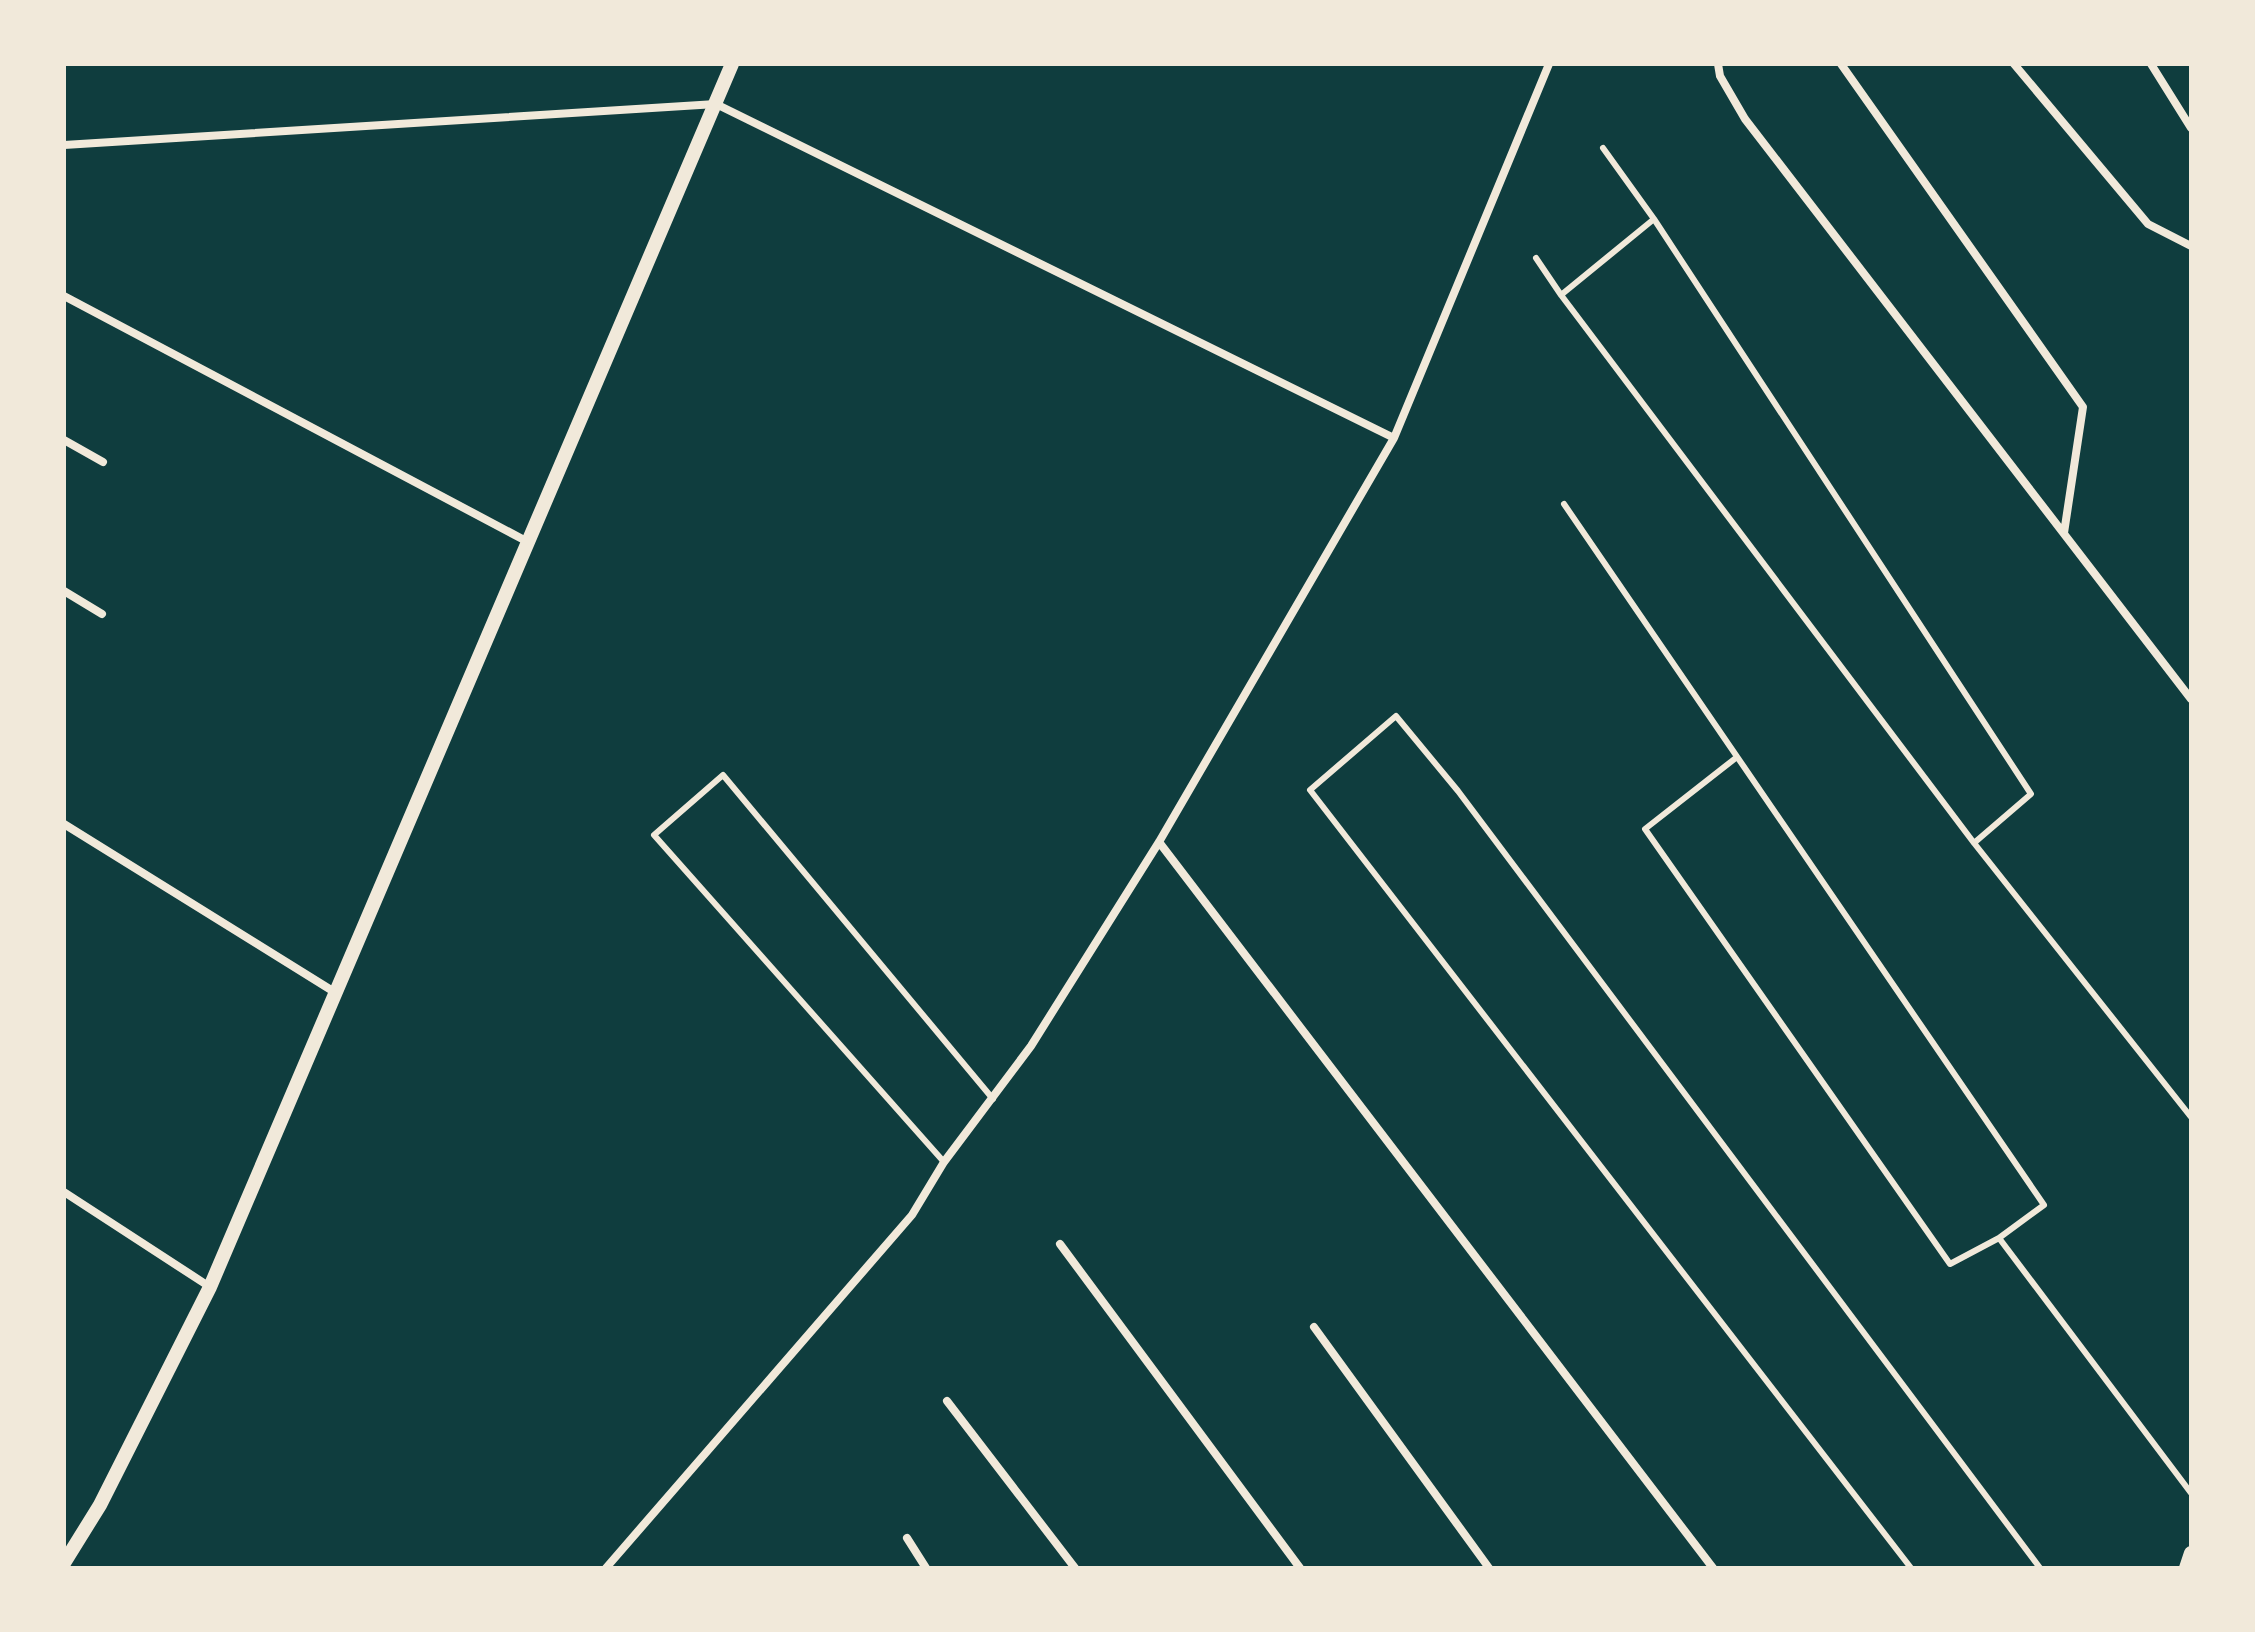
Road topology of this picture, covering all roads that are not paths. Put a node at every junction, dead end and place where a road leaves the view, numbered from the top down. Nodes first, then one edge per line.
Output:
1 (732, 64) edge
2 (1549, 64) edge
3 (1718, 64) edge
4 (1841, 64) edge
5 (2014, 64) edge
6 (2151, 64) edge
7 (716, 104) junction
8 (2191, 128) edge
9 (64, 145) edge
10 (1603, 148) dead end
11 (1654, 219) junction
12 (2191, 246) edge
13 (1536, 258) dead end
14 (1561, 295) junction
15 (64, 296) edge
16 (1394, 438) junction
17 (64, 440) edge
18 (103, 462) dead end
19 (1564, 504) dead end
20 (2064, 534) junction
21 (528, 542) junction
22 (64, 591) edge
23 (102, 614) dead end
24 (2191, 699) edge
25 (1737, 757) junction
26 (64, 824) edge
27 (1159, 842) junction
28 (1974, 843) junction
29 (337, 993) junction
30 (993, 1099) junction
31 (2191, 1117) edge
32 (944, 1162) junction
33 (64, 1192) edge
34 (1999, 1238) junction
35 (1060, 1244) dead end
36 (210, 1287) junction
37 (1314, 1327) dead end
38 (947, 1401) dead end
39 (2191, 1493) edge
40 (907, 1538) dead end
41 (2191, 1553) edge
42 (64, 1563) edge
43 (606, 1568) edge
44 (926, 1568) edge
45 (1075, 1568) edge
46 (1300, 1568) edge
47 (1489, 1568) edge
48 (1713, 1568) edge
49 (1911, 1568) edge
50 (2040, 1568) edge
51 (2186, 1568) edge

1 - 7 street
2 - 16 street
3 - 20 street
4 - 20 street
5 - 12 street
6 - 8 street
7 - 9 street
7 - 16 street
7 - 21 street
10 - 11 lane
11 - 14 lane
11 - 28 lane
13 - 14 lane
14 - 28 lane
15 - 21 street
16 - 27 street
17 - 18 street
19 - 25 lane
20 - 24 street
21 - 29 street
22 - 23 street
25 - 34 lane
25 - 34 lane
26 - 29 street
27 - 30 street
27 - 48 street
28 - 31 lane
29 - 36 street
30 - 32 street
30 - 32 lane
32 - 43 street
33 - 36 street
34 - 39 lane
35 - 46 street
36 - 42 street
37 - 47 street
38 - 45 street
40 - 44 street
41 - 51 street
49 - 50 lane

